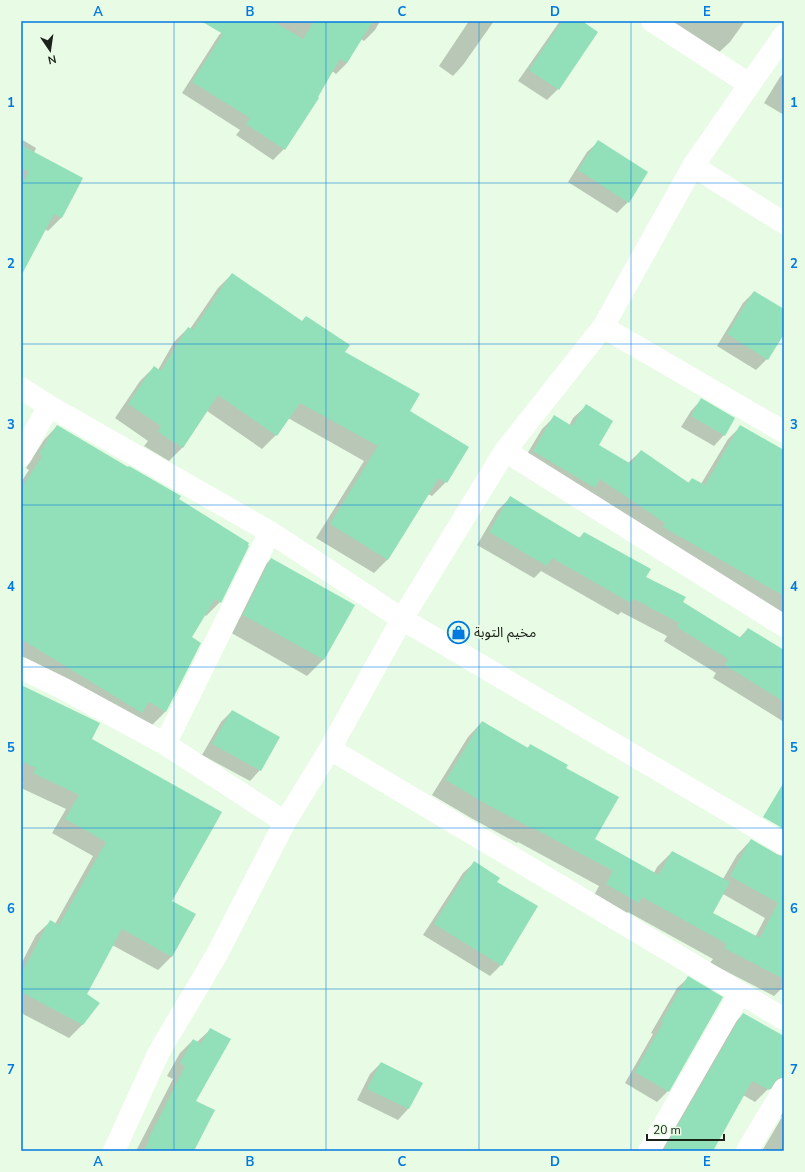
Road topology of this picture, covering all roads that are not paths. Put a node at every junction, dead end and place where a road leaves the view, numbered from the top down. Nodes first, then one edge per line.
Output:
1 (652, 21) edge
2 (784, 35) edge
3 (749, 84) junction
4 (693, 166) junction
5 (784, 222) edge
6 (603, 327) junction
7 (21, 388) edge
8 (49, 406) junction
9 (784, 432) edge
10 (505, 451) junction
11 (21, 456) edge
12 (270, 532) junction
13 (402, 619) junction
14 (784, 626) edge
15 (21, 668) edge
16 (165, 744) junction
17 (330, 749) junction
18 (286, 822) junction
19 (784, 844) edge
20 (740, 993) junction
21 (784, 1019) edge
22 (784, 1089) edge
23 (114, 1151) edge
24 (649, 1151) edge
25 (747, 1151) edge

1 - 3 street
2 - 3 street
3 - 4 street
4 - 5 street
4 - 6 street
6 - 9 street
6 - 10 street
7 - 8 street
8 - 11 street
8 - 12 street
10 - 13 street
10 - 14 street
12 - 13 street
12 - 16 street
13 - 17 street
13 - 19 street
15 - 16 street
16 - 18 street
17 - 18 street
17 - 20 street
18 - 23 street
20 - 21 street
20 - 24 street
22 - 25 street

